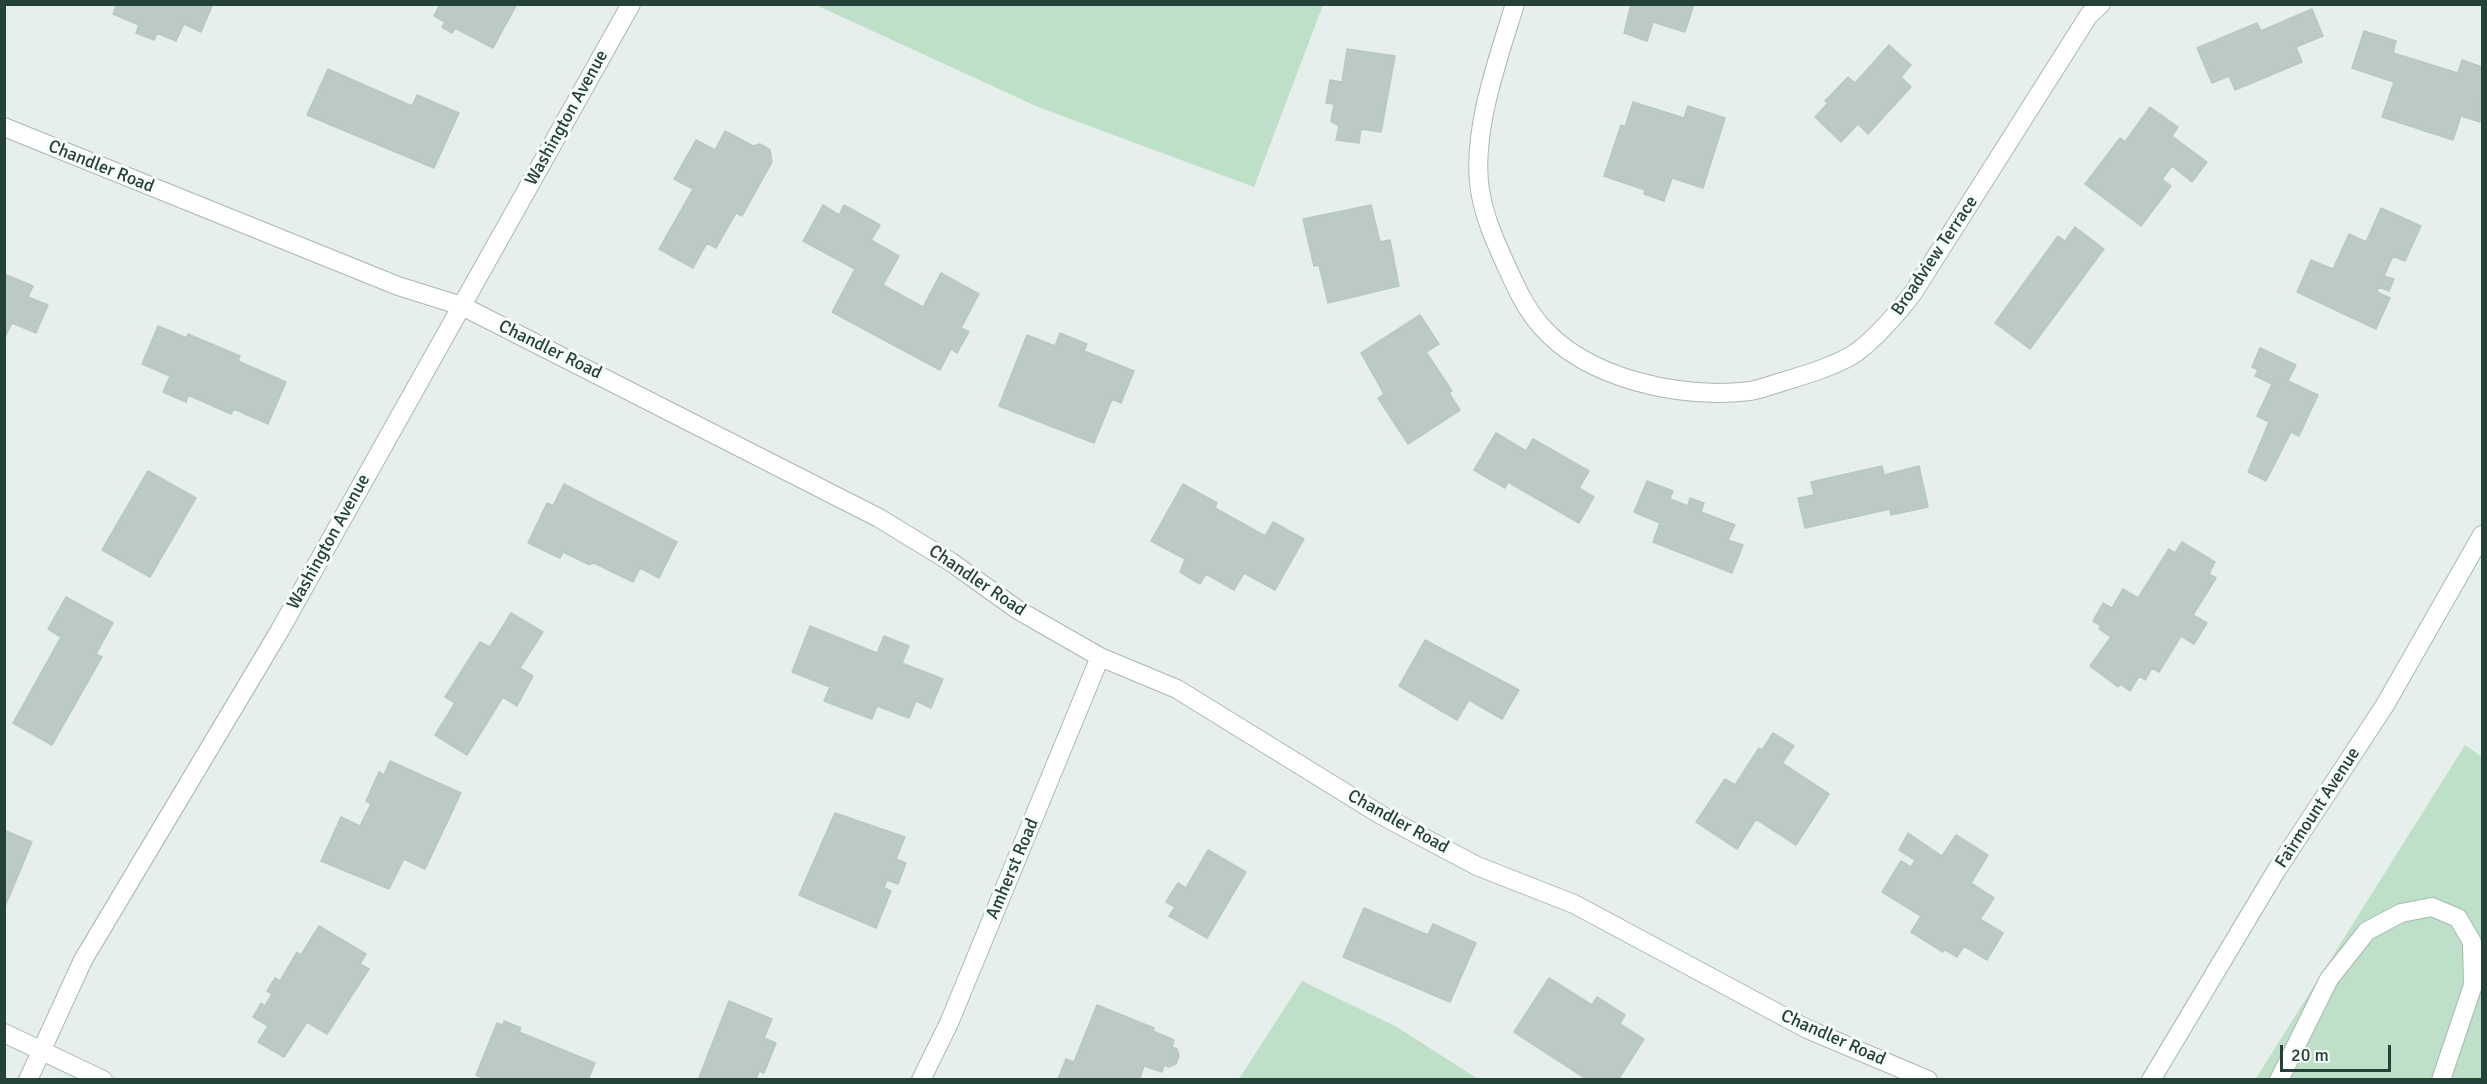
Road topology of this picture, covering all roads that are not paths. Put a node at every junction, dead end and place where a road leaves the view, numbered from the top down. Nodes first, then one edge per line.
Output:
1 (631, 4) edge
2 (1515, 4) edge
3 (2101, 4) edge
4 (4, 127) edge
5 (462, 306) junction
6 (2482, 536) edge
7 (1100, 657) junction
8 (4, 1034) edge
9 (43, 1050) junction
10 (28, 1080) edge
11 (103, 1080) edge
12 (921, 1080) edge
13 (1928, 1080) edge
14 (2151, 1080) edge
15 (2279, 1080) edge
16 (2441, 1080) edge

1 - 5 street, Washington Avenue
2 - 3 street, Broadview Terrace
4 - 5 street, Chandler Road
5 - 7 street, Chandler Road
5 - 9 street, Washington Avenue
6 - 14 street, Fairmount Avenue
7 - 12 street, Amherst Road
7 - 13 street, Chandler Road
8 - 9 street
9 - 10 street, Washington Avenue
9 - 11 street
15 - 16 street

